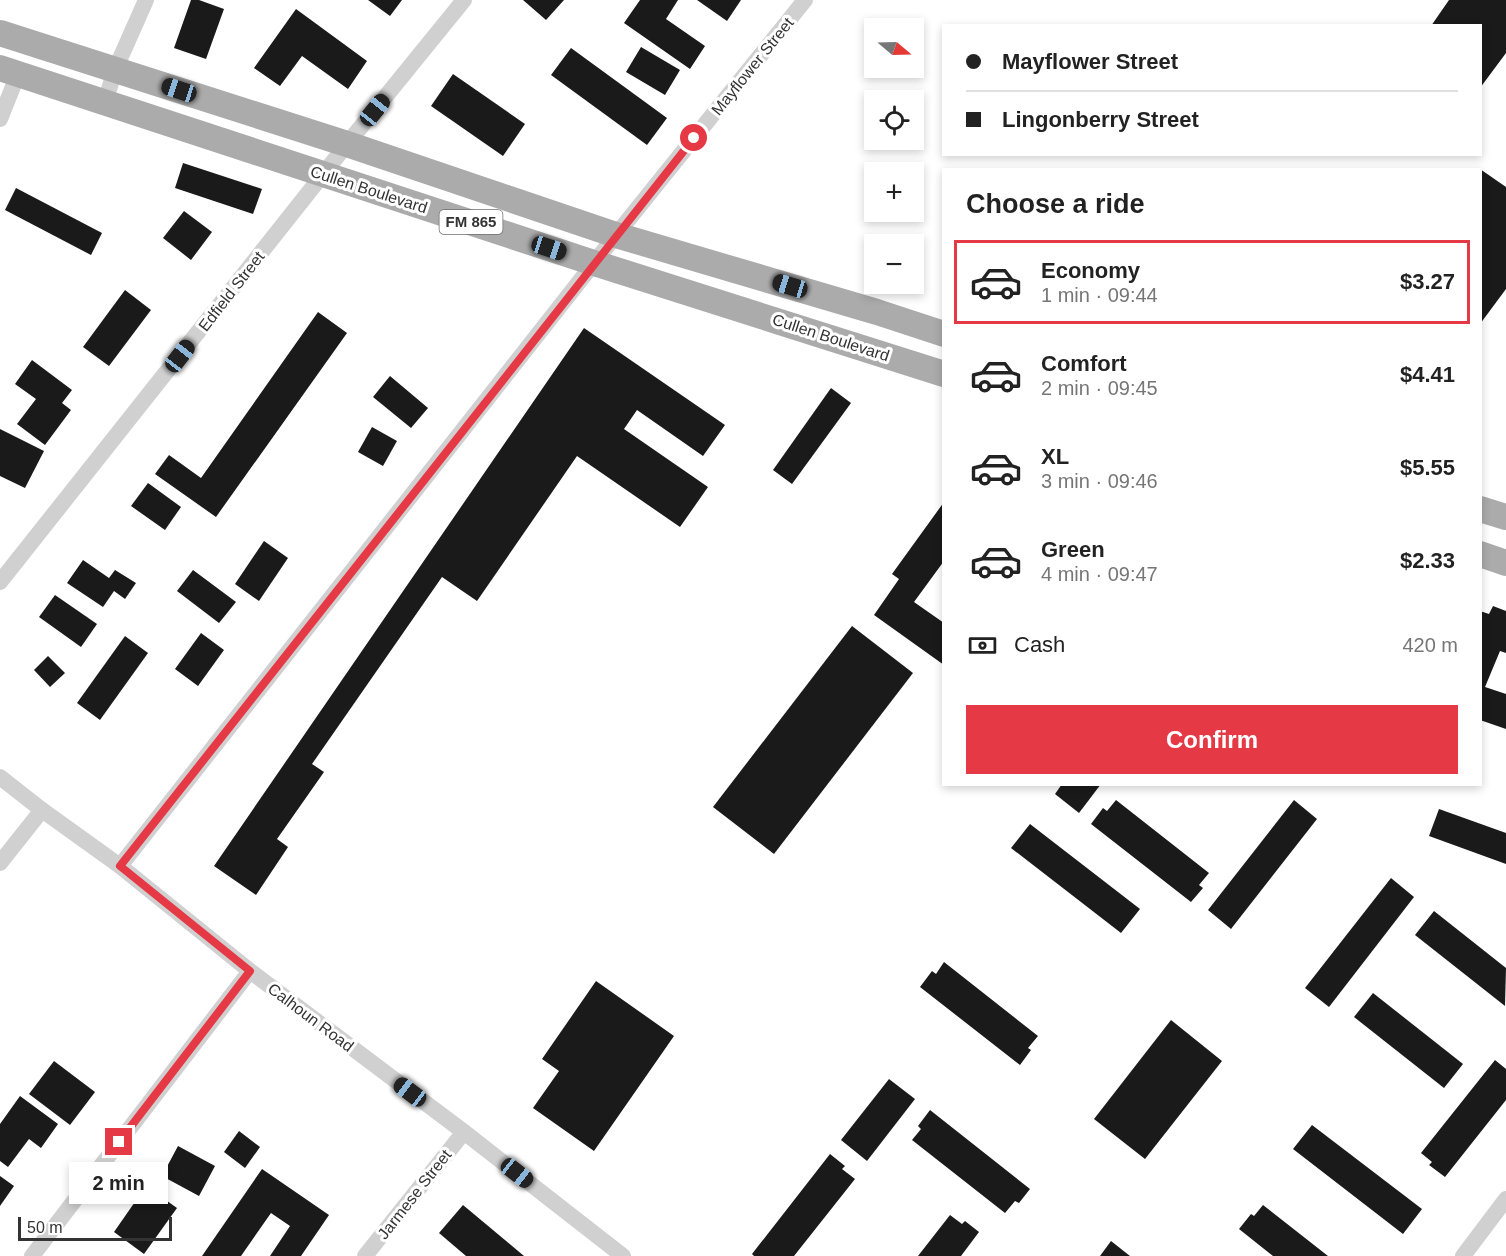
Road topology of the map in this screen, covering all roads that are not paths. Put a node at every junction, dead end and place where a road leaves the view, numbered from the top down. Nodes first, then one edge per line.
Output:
1 (146, 0) edge
2 (464, 0) edge
3 (805, 0) edge
4 (0, 33) edge
5 (28, 41) junction
6 (116, 70) junction
7 (9, 71) edge
8 (105, 102) junction
9 (0, 119) edge
10 (347, 144) junction
11 (324, 174) junction
12 (616, 235) junction
13 (594, 263) junction
14 (942, 333) edge
15 (942, 373) edge
16 (1482, 509) edge
17 (1506, 517) edge
18 (1482, 555) edge
19 (1506, 564) edge
20 (0, 582) edge
21 (0, 777) edge
22 (42, 810) junction
23 (0, 863) edge
24 (120, 866) junction
25 (250, 971) junction
26 (464, 1132) junction
27 (1506, 1198) edge
28 (32, 1256) edge
29 (365, 1256) edge
30 (623, 1256) edge
31 (1463, 1256) edge

1 - 6 street
2 - 10 street, Edfield Street
3 - 12 street, Mayflower Street
4 - 5 main road, FM 865
5 - 6 main road, FM 865
5 - 7 main road
6 - 8 street
6 - 10 main road, FM 865
7 - 8 main road, Cullen Boulevard / FM 865
7 - 9 street
8 - 11 main road, Cullen Boulevard / FM 865
10 - 11 street, Edfield Street
10 - 12 main road, FM 865
11 - 13 main road, Cullen Boulevard / FM 865
11 - 20 street, Edfield Street
12 - 13 street, Mayflower Street
12 - 14 main road, FM 865
13 - 15 main road, Cullen Boulevard / FM 865
13 - 24 street, Mayflower Street
16 - 17 main road
18 - 19 main road
21 - 22 street, Calhoun Road
22 - 23 street
22 - 24 street, Calhoun Road
24 - 25 street, Calhoun Road
25 - 26 street, Calhoun Road
25 - 28 street
26 - 29 street, Jarmese Street
26 - 30 street, Calhoun Road
27 - 31 street

